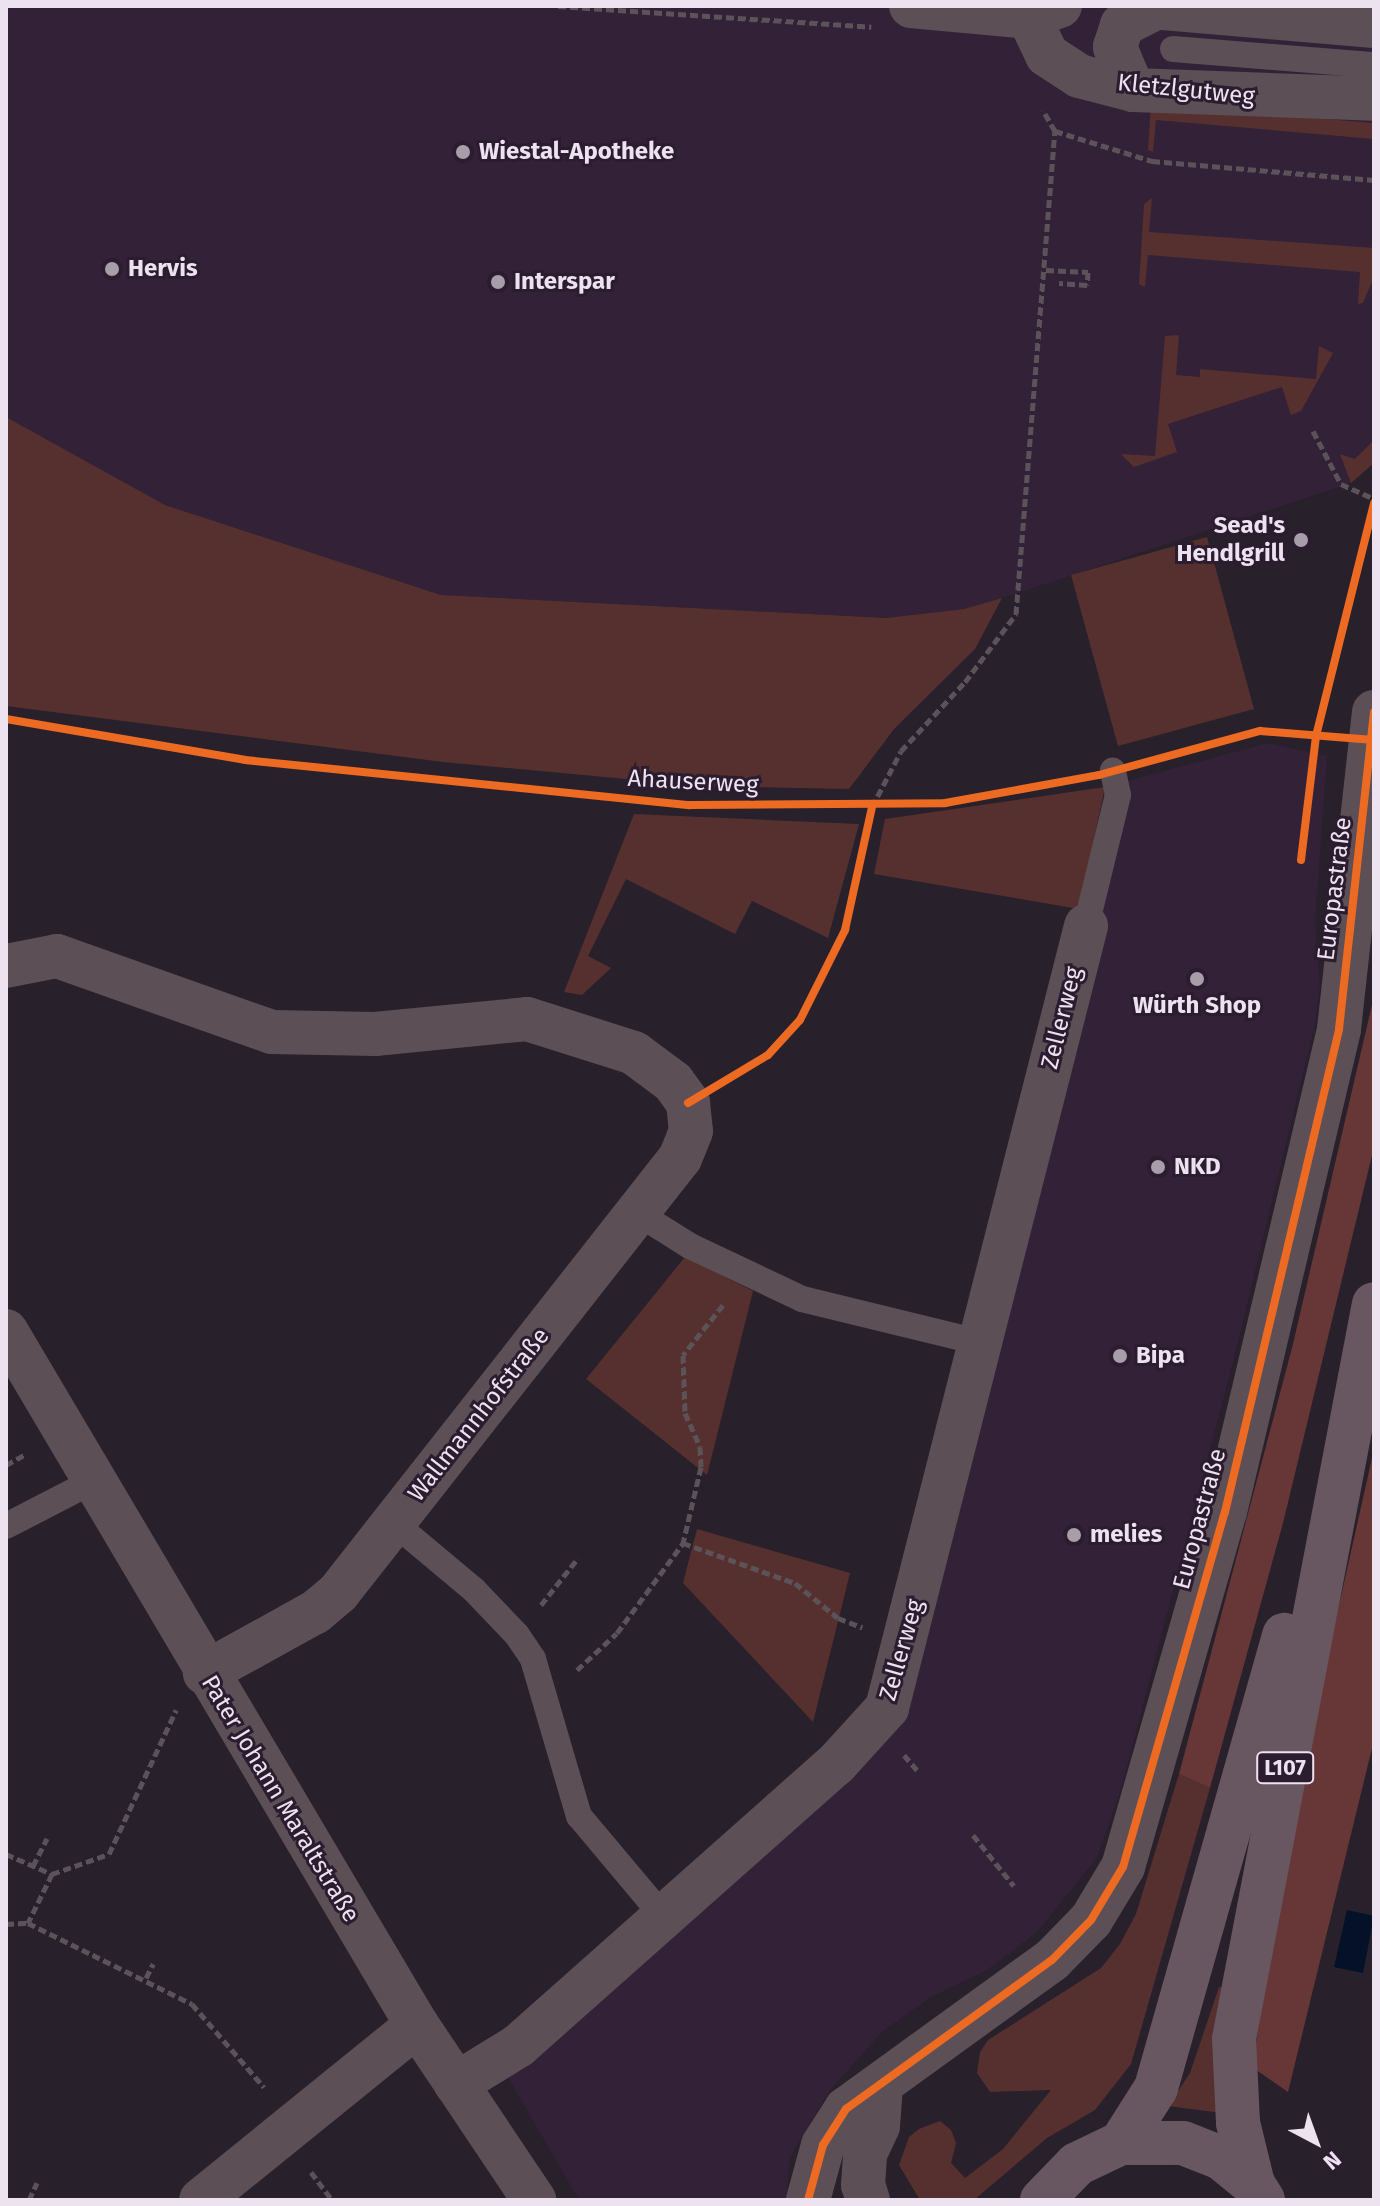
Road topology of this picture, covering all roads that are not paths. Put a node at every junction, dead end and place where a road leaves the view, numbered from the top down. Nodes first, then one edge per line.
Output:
1 (1140, 6) edge
2 (1157, 7) edge
3 (1045, 12) edge
4 (899, 17) edge
5 (1374, 26) edge
6 (1173, 49) dead end
7 (1374, 65) edge
8 (1133, 90) junction
9 (1374, 99) edge
10 (1374, 712) edge
11 (1113, 771) dead end
12 (1086, 926) joint
13 (6, 966) edge
14 (639, 1214) junction
15 (1374, 1304) edge
16 (6, 1331) edge
17 (978, 1342) junction
18 (1364, 1352) junction
19 (93, 1481) junction
20 (394, 1523) junction
21 (6, 1526) edge
22 (209, 1680) junction
23 (663, 1916) junction
24 (417, 2025) junction
25 (456, 2084) junction
26 (881, 2085) junction
27 (1121, 2143) junction
28 (1258, 2192) edge
29 (201, 2200) edge
30 (534, 2200) edge
31 (808, 2200) edge
32 (868, 2200) edge
33 (1042, 2200) edge

1 - 2 street
2 - 5 street
2 - 8 street
3 - 4 street, Kletzlgutweg
3 - 8 street, Kletzlgutweg
6 - 7 lane
8 - 9 street, Kletzlgutweg
10 - 26 street, Europastraße
11 - 12 lane
12 - 17 street, Zellerweg
13 - 14 street, Wallmannhofstraße
14 - 17 lane
14 - 20 street, Wallmannhofstraße
15 - 18 main road, L107
16 - 19 street, Pater Johann Maraltstraße
17 - 23 street, Zellerweg
18 - 27 main road, L107
18 - 28 main road, L107
19 - 21 lane
19 - 22 street, Pater Johann Maraltstraße
20 - 22 street, Wallmannhofstraße
20 - 23 lane
22 - 24 street, Pater Johann Maraltstraße
23 - 25 street, Zellerweg
24 - 25 street, Pater Johann Maraltstraße
24 - 29 street
25 - 30 street, Pater Johann Maraltstraße
26 - 31 street, Europastraße
26 - 32 street
27 - 28 main road, L107
27 - 33 main road, L107

